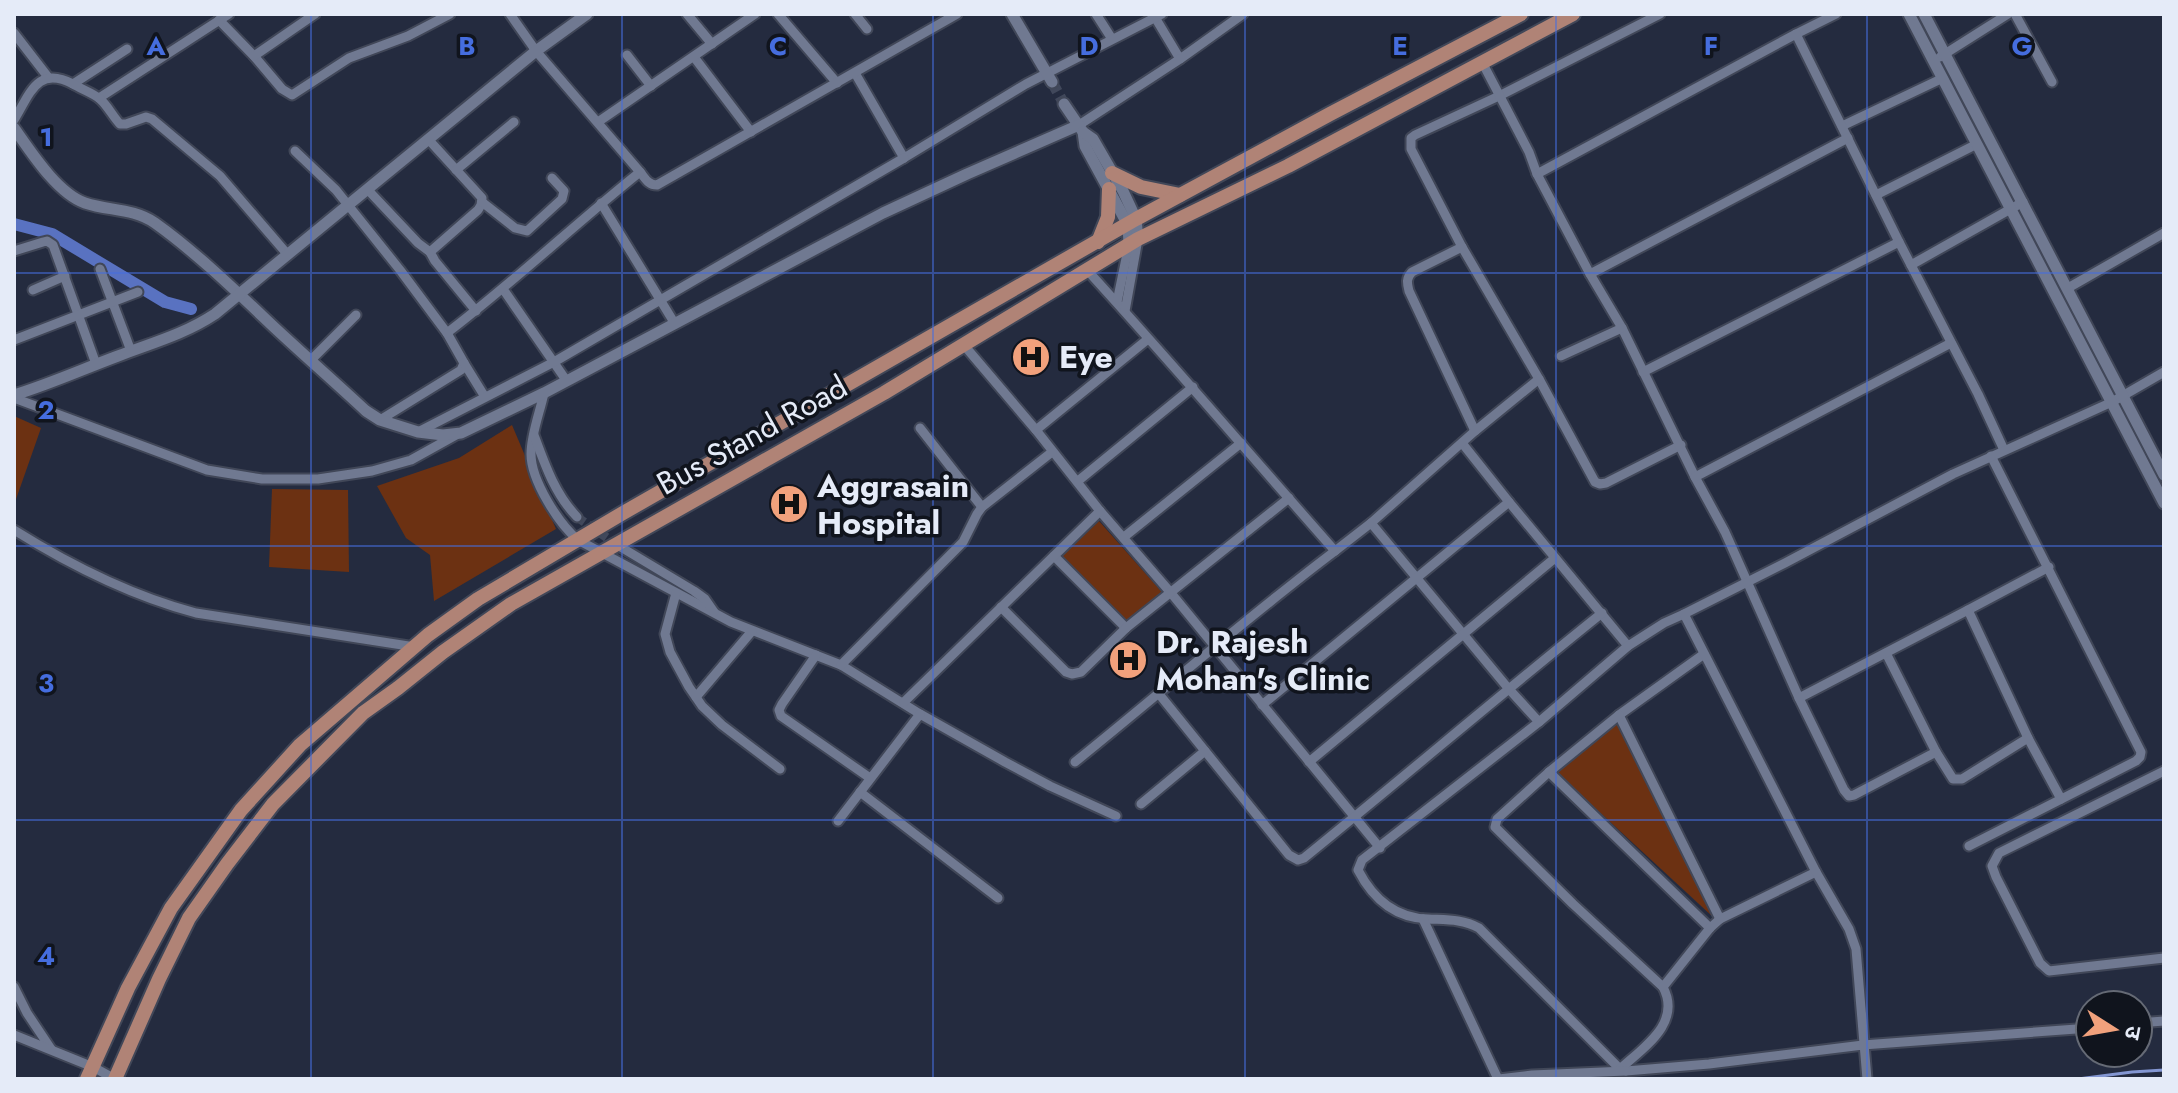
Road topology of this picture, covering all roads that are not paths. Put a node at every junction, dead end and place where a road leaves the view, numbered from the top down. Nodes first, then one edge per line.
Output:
1 (229, 14) edge
2 (315, 14) edge
3 (450, 14) edge
4 (510, 14) edge
5 (587, 14) edge
6 (687, 14) edge
7 (755, 14) edge
8 (778, 14) edge
9 (855, 14) edge
10 (957, 14) edge
11 (1012, 14) edge
12 (1096, 14) edge
13 (1243, 14) edge
14 (1521, 14) edge
15 (1573, 14) edge
16 (1660, 14) edge
17 (1836, 14) edge
18 (1909, 14) edge
19 (1924, 14) edge
20 (2008, 14) edge
21 (2015, 14) edge
22 (1157, 15) edge
23 (437, 18) edge
24 (219, 20) junction
25 (867, 29) dead end
26 (14, 33) edge
27 (1796, 34) junction
28 (1112, 39) junction
29 (712, 44) junction
30 (127, 49) dead end
31 (536, 51) junction
32 (1945, 54) junction
33 (627, 55) dead end
34 (254, 56) junction
35 (694, 57) junction
36 (1180, 59) junction
37 (1933, 60) junction
38 (1482, 62) junction
39 (855, 73) junction
40 (48, 77) junction
41 (1049, 77) junction
42 (1943, 78) junction
43 (2052, 82) dead end
44 (837, 83) junction
45 (73, 84) junction
46 (651, 86) junction
47 (1499, 96) junction
48 (99, 98) junction
49 (1064, 104) tunnel mouth
50 (14, 120) edge
51 (514, 122) dead end
52 (598, 122) junction
53 (1842, 126) junction
54 (14, 128) edge
55 (1081, 129) junction
56 (751, 132) junction
57 (1848, 138) junction
58 (428, 139) junction
59 (1977, 144) junction
60 (295, 151) dead end
61 (904, 158) junction
62 (456, 170) junction
63 (640, 172) junction
64 (1112, 173) junction
65 (1537, 174) junction
66 (552, 178) dead end
67 (1109, 189) junction
68 (368, 190) junction
69 (1180, 195) junction
70 (1876, 195) junction
71 (482, 202) junction
72 (601, 203) junction
73 (2017, 205) junction
74 (348, 207) junction
75 (1132, 222) junction
76 (2164, 233) edge
77 (1134, 241) junction
78 (1098, 242) junction
79 (1899, 242) junction
80 (1462, 247) junction
81 (14, 251) edge
82 (430, 252) junction
83 (288, 255) junction
84 (1911, 265) junction
85 (100, 269) dead end
86 (1087, 270) junction
87 (1590, 274) junction
88 (65, 276) junction
89 (2068, 288) junction
90 (503, 289) junction
91 (33, 290) dead end
92 (138, 292) dead end
93 (241, 294) junction
94 (658, 300) junction
95 (112, 302) junction
96 (1117, 302) junction
97 (476, 311) junction
98 (1125, 311) junction
99 (79, 315) junction
100 (356, 315) dead end
101 (675, 324) junction
102 (1622, 328) junction
103 (447, 333) junction
104 (1148, 339) junction
105 (14, 340) edge
106 (1951, 343) junction
107 (963, 344) junction
108 (131, 351) junction
109 (1561, 356) dead end
110 (311, 360) junction
111 (554, 362) junction
112 (464, 363) junction
113 (96, 364) junction
114 (1643, 372) junction
115 (2164, 372) edge
116 (1539, 379) junction
117 (566, 380) junction
118 (1193, 387) junction
119 (544, 393) junction
120 (2124, 395) junction
121 (14, 397) edge
122 (485, 397) junction
123 (2112, 402) junction
124 (380, 420) junction
125 (920, 428) dead end
126 (1036, 430) junction
127 (1475, 431) junction
128 (418, 432) junction
129 (461, 433) junction
130 (534, 435) junction
131 (1241, 443) junction
132 (1462, 443) junction
133 (1681, 445) junction
134 (2004, 450) junction
135 (1052, 452) junction
136 (1991, 456) junction
137 (2164, 475) edge
138 (1695, 477) junction
139 (1078, 481) junction
140 (1289, 498) junction
141 (1509, 502) junction
142 (2164, 503) edge
143 (982, 507) junction
144 (1100, 511) junction
145 (577, 517) tunnel mouth
146 (1371, 523) junction
147 (14, 530) edge
148 (1124, 537) junction
149 (578, 540) junction
150 (619, 546) tunnel mouth
151 (602, 551) junction
152 (1335, 551) junction
153 (1054, 556) junction
154 (1555, 558) junction
155 (2049, 567) junction
156 (1416, 578) junction
157 (1747, 583) junction
158 (676, 593) junction
159 (1171, 593) junction
160 (1001, 607) junction
161 (1968, 610) junction
162 (715, 613) junction
163 (1602, 613) junction
164 (1684, 614) junction
165 (1126, 628) junction
166 (752, 631) junction
167 (1463, 634) junction
168 (1213, 646) junction
169 (1628, 646) junction
170 (415, 647) junction
171 (1886, 653) junction
172 (1704, 654) junction
173 (816, 655) junction
174 (841, 665) junction
175 (1508, 688) junction
176 (1159, 694) junction
177 (696, 697) junction
178 (1799, 698) junction
179 (904, 702) junction
180 (1262, 705) junction
181 (920, 714) junction
182 (1619, 715) junction
183 (1539, 722) junction
184 (2028, 738) junction
185 (1205, 751) junction
186 (1936, 752) junction
187 (1075, 762) dead end
188 (1309, 762) junction
189 (780, 769) dead end
190 (2164, 771) edge
191 (1549, 772) junction
192 (870, 778) junction
193 (860, 792) junction
194 (2061, 799) junction
195 (1141, 804) dead end
196 (1116, 816) dead end
197 (1355, 817) junction
198 (838, 821) dead end
199 (1969, 846) dead end
200 (1380, 848) junction
201 (1816, 872) junction
202 (998, 898) dead end
203 (1423, 919) junction
204 (1720, 919) junction
205 (1710, 928) junction
206 (2164, 958) edge
207 (14, 987) edge
208 (1663, 987) junction
209 (2074, 1029) edge
210 (14, 1035) edge
211 (1863, 1045) junction
212 (52, 1051) junction
213 (1623, 1070) junction
214 (90, 1073) edge
215 (1606, 1076) edge
216 (115, 1079) edge
217 (1499, 1079) edge
218 (1867, 1079) edge

1 - 24 street
2 - 34 street
3 - 23 street
4 - 31 street
5 - 31 street
6 - 29 street
7 - 29 street
8 - 44 street
9 - 25 street
10 - 39 street
11 - 41 street
12 - 28 street
13 - 36 street
14 - 69 main road, Bus Stand Road
15 - 38 main road, Bus Stand Road
16 - 47 street
17 - 27 street
18 - 37 street
19 - 32 street
20 - 32 street
21 - 43 street
22 - 28 street
22 - 36 street
23 - 34 street
24 - 34 street
24 - 48 street
26 - 40 street
27 - 53 street
27 - 65 street
28 - 41 street
29 - 35 street
30 - 45 street
31 - 52 street
31 - 58 street
32 - 37 street
32 - 73 street
33 - 46 street
35 - 46 street
35 - 56 street
36 - 55 street
37 - 42 street
38 - 47 street
38 - 77 main road, Bus Stand Road
39 - 44 street
39 - 61 street
40 - 45 street
40 - 50 street
41 - 61 street
42 - 53 street
42 - 59 street
44 - 56 street
45 - 48 street
46 - 52 street
47 - 65 street
47 - 80 street
48 - 83 street
49 - 55 street
51 - 62 street
52 - 63 street
53 - 57 street
54 - 93 street
55 - 64 street
55 - 67 street
55 - 101 street
56 - 63 street
57 - 70 street
57 - 87 street
58 - 62 street
58 - 68 street
59 - 70 street
59 - 73 street
60 - 74 street
61 - 94 street
62 - 71 street
63 - 72 street
64 - 69 main road
64 - 75 street
65 - 87 street
66 - 71 street
67 - 75 street
67 - 78 main road
68 - 74 street
68 - 82 street
69 - 75 main road, Bus Stand Road
70 - 79 street
71 - 82 street
72 - 90 street
72 - 94 street
73 - 84 street
73 - 89 street
73 - 123 street
74 - 83 street
74 - 103 street
75 - 77 street
75 - 78 main road, Bus Stand Road
76 - 89 street
77 - 86 main road, Bus Stand Road
77 - 96 street
77 - 98 street
78 - 149 main road, Bus Stand Road
79 - 84 street
79 - 114 street
80 - 116 street
80 - 127 street
81 - 88 street
82 - 97 street
83 - 93 street
84 - 106 street
85 - 95 street
86 - 96 street
86 - 107 main road, Bus Stand Road
87 - 102 street
88 - 91 street
88 - 99 street
89 - 120 street
90 - 97 street
90 - 111 street
92 - 95 street
93 - 108 street
93 - 110 street
94 - 101 street
94 - 111 street
95 - 99 street
95 - 108 street
96 - 98 street
97 - 103 street
98 - 104 street
99 - 105 street
99 - 113 street
100 - 110 street
101 - 117 street
102 - 109 street
102 - 114 street
103 - 112 street
104 - 118 street
104 - 126 street
106 - 134 street
106 - 138 street
107 - 126 street
107 - 151 main road, Bus Stand Road
108 - 113 street
110 - 124 street
111 - 117 street
111 - 122 street
112 - 122 street
112 - 124 street
113 - 121 street
114 - 133 street
115 - 120 street
116 - 127 street
116 - 133 street
117 - 119 street
118 - 131 street
118 - 139 street
119 - 129 street
119 - 130 street
120 - 123 street
120 - 137 street
121 - 129 street
122 - 128 street
123 - 134 street
123 - 142 street
124 - 128 street
125 - 143 street
126 - 135 street
127 - 132 street
128 - 129 street
130 - 145 street
130 - 149 street
131 - 140 street
131 - 148 street
132 - 141 street
132 - 146 street
133 - 138 street
134 - 136 street
135 - 139 street
135 - 143 street
136 - 155 street
136 - 157 street
138 - 157 street
139 - 144 street
140 - 152 street
140 - 159 street
141 - 154 street
141 - 156 street
143 - 174 street
144 - 148 street
144 - 153 street
146 - 152 street
146 - 156 street
147 - 170 street
148 - 159 street
149 - 151 street
149 - 170 main road, Bus Stand Road
150 - 162 street
151 - 158 street
151 - 216 main road, Bus Stand Road
152 - 168 street
153 - 160 street
153 - 165 street
154 - 163 street
154 - 167 street
155 - 161 street
155 - 194 street
156 - 167 street
156 - 180 street
157 - 164 street
157 - 178 street
158 - 162 street
158 - 177 street
159 - 165 street
159 - 168 street
160 - 165 street
160 - 179 street
161 - 171 street
161 - 184 street
162 - 166 street
163 - 169 street
163 - 175 street
164 - 169 street
164 - 172 street
166 - 173 street
166 - 177 street
167 - 175 street
167 - 188 street
168 - 176 street
168 - 180 street
169 - 183 street
170 - 214 main road, Bus Stand Road
171 - 178 street
171 - 186 street
172 - 182 street
172 - 201 street
173 - 174 street
173 - 192 street
174 - 179 street
175 - 183 street
175 - 197 street
176 - 185 street
176 - 187 street
177 - 189 street
178 - 186 street
179 - 181 street
180 - 188 street
181 - 192 street
181 - 196 street
182 - 191 street
182 - 204 street
183 - 200 street
184 - 186 street
184 - 194 street
185 - 195 street
185 - 197 street
188 - 197 street
190 - 206 street
191 - 205 street
191 - 208 street
192 - 193 street
193 - 198 street
193 - 202 street
194 - 199 street
197 - 200 street
200 - 203 street
201 - 204 street
201 - 211 street
203 - 213 street
203 - 217 street
204 - 205 street
205 - 208 street
207 - 212 street
208 - 213 street
209 - 211 street
210 - 212 street
211 - 213 street
211 - 218 street
212 - 214 street
213 - 215 street
214 - 216 street
215 - 217 street

